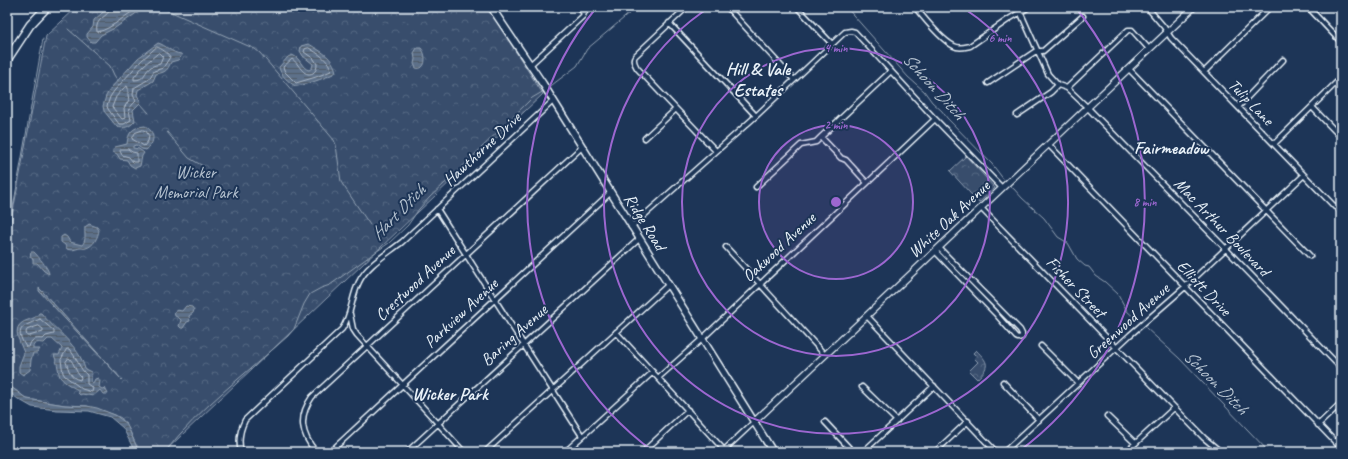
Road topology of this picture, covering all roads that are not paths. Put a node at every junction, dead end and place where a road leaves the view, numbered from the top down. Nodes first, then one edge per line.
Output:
1 (47, 7) edge
2 (491, 7) edge
3 (578, 7) edge
4 (589, 7) edge
5 (687, 7) edge
6 (727, 7) edge
7 (797, 7) edge
8 (915, 7) edge
9 (1018, 7) edge
10 (1029, 7) edge
11 (1147, 7) edge
12 (1194, 7) edge
13 (1270, 7) edge
14 (1308, 7) edge
15 (1021, 12) junction
16 (584, 13) junction
17 (1083, 16) dead end
18 (669, 23) junction
19 (1168, 32) junction
20 (1341, 42) edge
21 (832, 44) junction
22 (1149, 49) junction
23 (1036, 51) junction
24 (7, 60) edge
25 (1283, 60) dead end
26 (530, 65) junction
27 (1129, 69) junction
28 (891, 71) junction
29 (1205, 71) junction
30 (1341, 78) edge
31 (794, 80) junction
32 (988, 83) dead end
33 (1058, 85) junction
34 (1067, 88) junction
35 (553, 101) junction
36 (1087, 107) junction
37 (1238, 107) junction
38 (1312, 107) junction
39 (676, 109) junction
40 (1017, 115) dead end
41 (756, 116) junction
42 (935, 119) junction
43 (1341, 135) edge
44 (821, 137) junction
45 (645, 138) dead end
46 (1274, 144) junction
47 (1049, 145) junction
48 (582, 147) junction
49 (716, 151) junction
50 (1304, 175) junction
51 (867, 183) junction
52 (756, 187) dead end
53 (1002, 188) junction
54 (610, 193) junction
55 (982, 208) junction
56 (437, 209) junction
57 (1341, 210) edge
58 (1266, 211) junction
59 (632, 227) junction
60 (639, 239) junction
61 (726, 247) dead end
62 (1226, 249) junction
63 (937, 250) junction
64 (466, 254) junction
65 (1310, 256) dead end
66 (760, 283) junction
67 (668, 285) junction
68 (1185, 287) junction
69 (495, 299) junction
70 (349, 313) junction
71 (866, 316) junction
72 (616, 332) junction
73 (702, 339) junction
74 (524, 344) junction
75 (366, 346) junction
76 (1041, 346) dead end
77 (1116, 348) junction
78 (825, 355) junction
79 (1341, 368) edge
80 (653, 372) junction
81 (658, 378) junction
82 (1003, 382) dead end
83 (1078, 383) junction
84 (403, 384) junction
85 (862, 386) dead end
86 (934, 386) junction
87 (552, 389) junction
88 (1341, 403) edge
89 (1174, 408) junction
90 (688, 410) junction
91 (1107, 416) dead end
92 (1039, 420) junction
93 (897, 421) junction
94 (968, 421) junction
95 (754, 422) junction
96 (825, 422) dead end
97 (437, 423) junction
98 (1318, 425) junction
99 (582, 436) junction
100 (1135, 443) junction
101 (1216, 448) junction
102 (1341, 448) edge
103 (723, 451) edge
104 (241, 452) edge
105 (316, 452) edge
106 (330, 452) edge
107 (406, 452) edge
108 (464, 452) edge
109 (485, 452) edge
110 (565, 452) edge
111 (643, 452) edge
112 (773, 452) edge
113 (853, 452) edge
114 (864, 452) edge
115 (934, 452) edge
116 (996, 452) edge
117 (1004, 452) edge
118 (1126, 452) edge
119 (1212, 452) edge
120 (1221, 452) edge

1 - 24 highway
2 - 26 main road, Ridge Road
3 - 16 street
4 - 16 street
5 - 18 street
6 - 31 street
7 - 21 street
8 - 15 street
9 - 15 street
10 - 15 street
11 - 19 street, Tulip Lane
12 - 19 street, White Oak Avenue
13 - 29 street
14 - 20 street
15 - 23 street
16 - 26 street
17 - 23 street
18 - 39 street
18 - 41 street
19 - 22 street, White Oak Avenue
19 - 29 street, Tulip Lane
21 - 28 street
21 - 31 street
22 - 27 street, White Oak Avenue
22 - 34 street
23 - 32 street
23 - 33 street
25 - 37 street
26 - 35 main road, Ridge Road
27 - 36 street, White Oak Avenue
27 - 58 street
28 - 42 street
28 - 44 street
29 - 37 street, Tulip Lane
30 - 38 street
31 - 41 street
33 - 34 street
33 - 40 street
34 - 36 street, Mac Arthur Boulevard
35 - 48 main road, Ridge Road
35 - 56 street, Hawthorne Drive
36 - 47 street, White Oak Avenue
36 - 62 street, Mac Arthur Boulevard
37 - 46 street, Tulip Lane
38 - 43 street
38 - 46 street
39 - 45 street
39 - 49 street
41 - 49 street
42 - 51 street, Oakwood Avenue
42 - 53 street
44 - 51 street
44 - 52 street
46 - 50 street, Tulip Lane
47 - 53 street, White Oak Avenue
47 - 68 street, Elliott Drive
48 - 54 main road, Ridge Road
48 - 64 street, Crestwood Avenue
49 - 59 street
50 - 57 street, Tulip Lane
50 - 58 street, Greenwood Avenue
51 - 66 street, Oakwood Avenue
53 - 55 street, White Oak Avenue
54 - 59 main road, Ridge Road
54 - 69 street, Parkview Avenue
55 - 63 street, White Oak Avenue
55 - 77 street, Fisher Street
56 - 64 street
56 - 70 street, Hawthorne Drive
58 - 62 street, Greenwood Avenue
58 - 65 street
59 - 60 main road, Ridge Road
60 - 67 main road, Ridge Road
60 - 74 street, Baring Avenue
61 - 66 street
62 - 68 street, Greenwood Avenue
62 - 79 street, Mac Arthur Boulevard
63 - 63 street
63 - 71 street, White Oak Avenue
64 - 69 street
64 - 75 street, Crestwood Avenue
66 - 73 street, Oakwood Avenue
66 - 78 street
67 - 72 street
67 - 73 main road, Ridge Road
68 - 77 street, Greenwood Avenue
68 - 98 street, Elliott Drive
69 - 74 street
69 - 84 street, Parkview Avenue
70 - 75 street
70 - 104 street, Hawthorne Drive
71 - 78 street, White Oak Avenue
71 - 86 street
72 - 80 street
72 - 87 street
73 - 81 street, Oakwood Avenue
73 - 95 main road, Ridge Road
74 - 87 street
74 - 97 street, Baring Avenue
75 - 84 street
75 - 105 street, Crestwood Avenue
76 - 83 street
77 - 83 street, Greenwood Avenue
77 - 89 street, Fisher Street
78 - 95 street, White Oak Avenue
80 - 81 street
80 - 99 street
81 - 90 street
82 - 92 street
83 - 92 street, Greenwood Avenue
84 - 97 street
84 - 106 street, Parkview Avenue
85 - 93 street
86 - 93 street
86 - 94 street
87 - 99 street
87 - 109 street
88 - 98 street
89 - 100 street
89 - 101 street, Fisher Street
90 - 103 street
90 - 111 street
91 - 100 street
92 - 117 street, Greenwood Avenue
93 - 114 street
94 - 115 street
94 - 116 street
95 - 103 street, White Oak Avenue
95 - 112 main road, Ridge Road
96 - 113 street
97 - 107 street, Baring Avenue
97 - 108 street
98 - 102 street, Elliott Drive
99 - 110 street
100 - 118 street
101 - 119 street
101 - 120 street, Fisher Street

